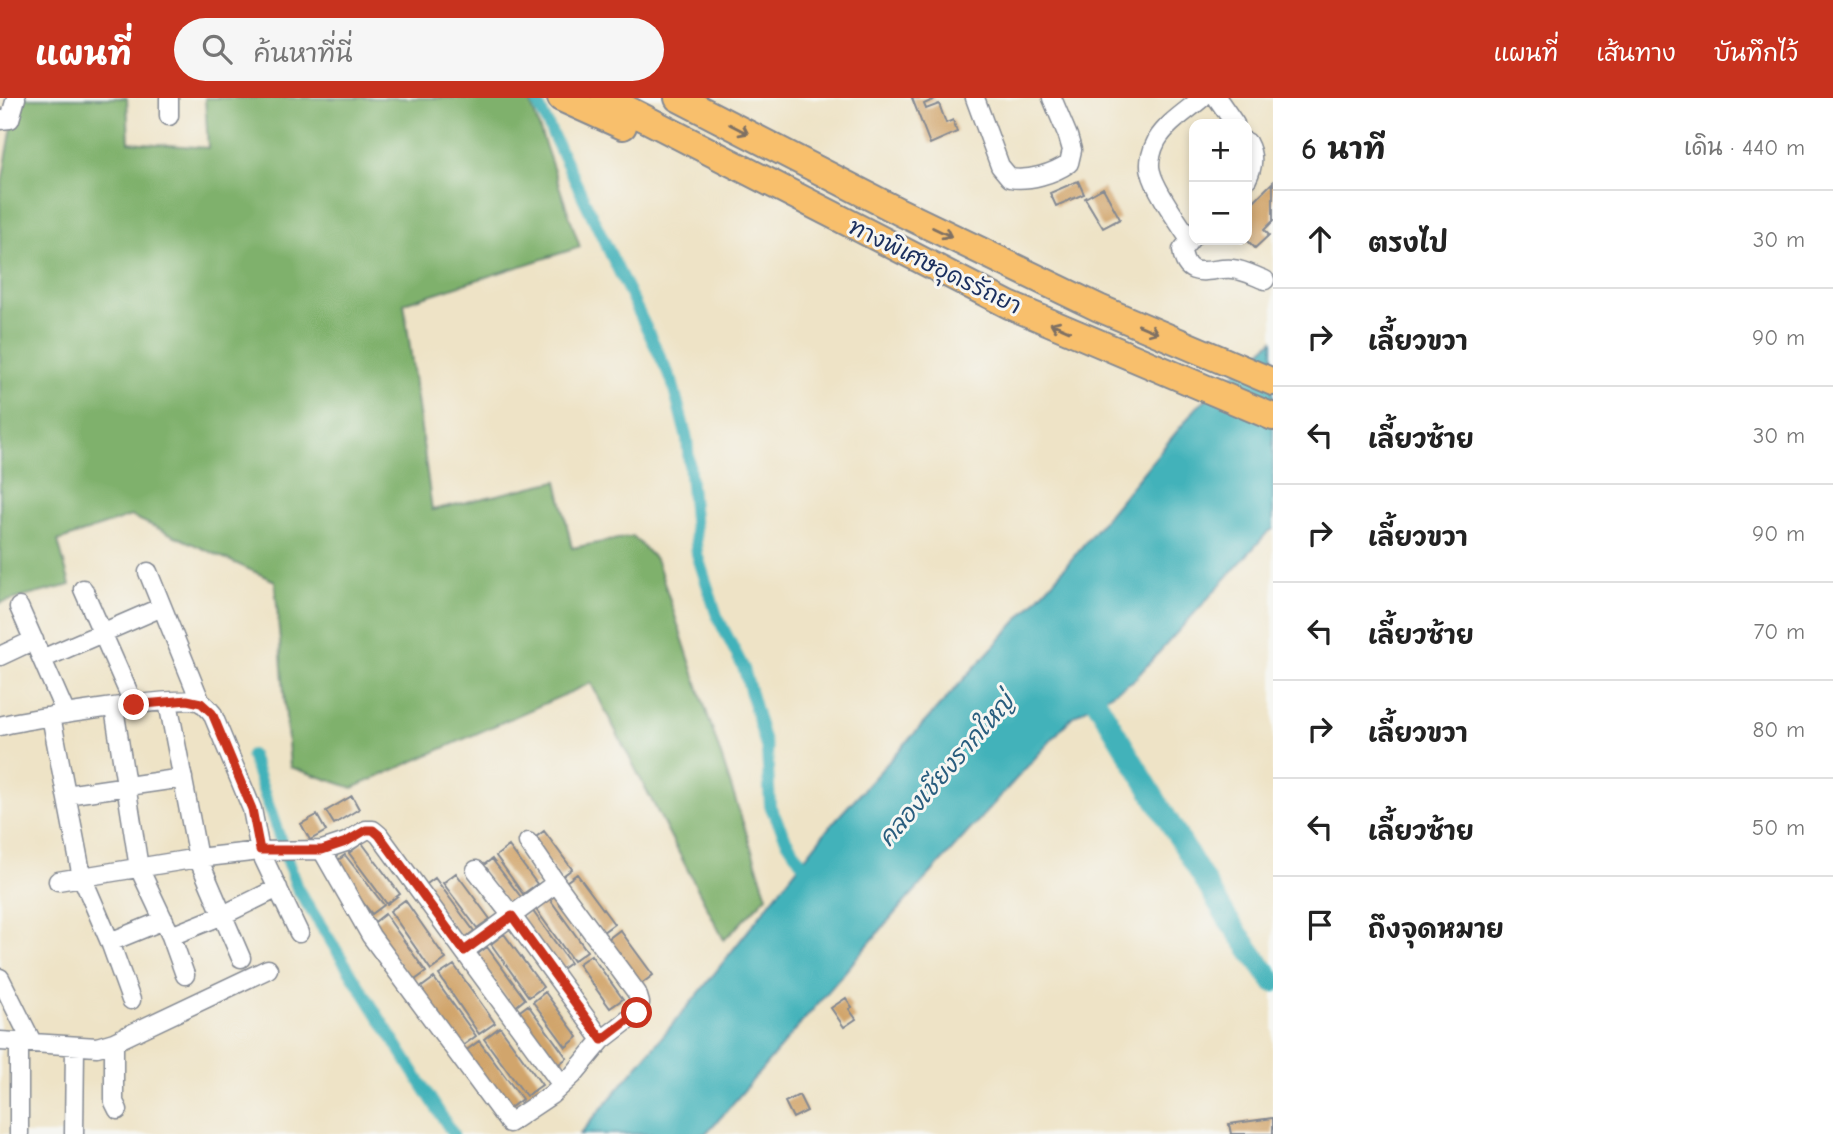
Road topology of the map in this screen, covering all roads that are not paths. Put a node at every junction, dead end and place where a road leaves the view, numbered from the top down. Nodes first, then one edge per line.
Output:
1 (16, 98) edge
2 (561, 98) edge
3 (605, 98) edge
4 (678, 98) edge
5 (975, 98) edge
6 (1052, 98) edge
7 (1202, 98) edge
8 (1217, 98) edge
9 (1232, 119) edge
10 (0, 120) edge
11 (1189, 233) edge
12 (1189, 241) edge
13 (1265, 280) dead end
14 (1009, 304) junction
15 (1273, 382) edge
16 (1273, 416) edge
17 (148, 572) dead end
18 (83, 589) dead end
19 (19, 607) dead end
20 (162, 607) junction
21 (102, 633) junction
22 (33, 640) junction
23 (0, 656) edge
24 (41, 659) junction
25 (169, 702) junction
26 (201, 703) junction
27 (134, 705) junction
28 (114, 708) junction
29 (58, 715) junction
30 (1, 724) edge
31 (183, 778) junction
32 (126, 786) junction
33 (66, 794) junction
34 (528, 842) dead end
35 (268, 850) junction
36 (313, 850) junction
37 (198, 858) junction
38 (139, 868) junction
39 (476, 870) dead end
40 (82, 877) junction
41 (58, 881) dead end
42 (556, 883) junction
43 (278, 888) junction
44 (223, 915) junction
45 (512, 916) junction
46 (168, 928) junction
47 (299, 933) dead end
48 (110, 942) junction
49 (464, 951) junction
50 (241, 958) dead end
51 (268, 969) dead end
52 (185, 975) dead end
53 (0, 978) edge
54 (131, 1000) dead end
55 (602, 1040) junction
56 (0, 1041) edge
57 (25, 1042) junction
58 (114, 1042) junction
59 (75, 1046) junction
60 (562, 1084) junction
61 (118, 1110) dead end
62 (19, 1134) edge
63 (74, 1134) edge

1 - 10 street
2 - 14 highway
3 - 14 highway, ทางพิเศษอุดรรัถยา
4 -> 15 highway, ทางพิเศษอุดรรัถยา
5 - 6 street
7 - 11 street
8 - 9 street
12 - 13 street
16 -> 14 highway, ทางพิเศษอุดรรัถยา
17 - 20 street
18 - 21 street
19 - 22 street
20 - 21 street
20 - 26 street
21 - 24 street
21 - 27 street
22 - 23 street
22 - 24 street
24 - 29 street
25 - 26 street
25 - 27 street
25 - 31 street
26 - 35 street
27 - 28 street
28 - 29 street
28 - 32 street
29 - 30 street
29 - 33 street
31 - 32 street
31 - 37 street
32 - 33 street
32 - 38 street
33 - 40 street
34 - 42 street
35 - 36 street
35 - 37 street
35 - 43 street
36 - 49 street
36 - 60 street
37 - 38 street
37 - 44 street
38 - 40 street
38 - 46 street
39 - 45 street
40 - 41 street
40 - 48 street
42 - 45 street
42 - 55 street
43 - 44 street
43 - 47 street
44 - 46 street
44 - 50 street
45 - 49 street
45 - 55 street
46 - 48 street
46 - 52 street
48 - 54 street
49 - 60 street
51 - 58 street
53 - 57 street
55 - 60 street
56 - 57 street
57 - 59 street
57 - 62 street
58 - 59 street
58 - 61 street
59 - 63 street

